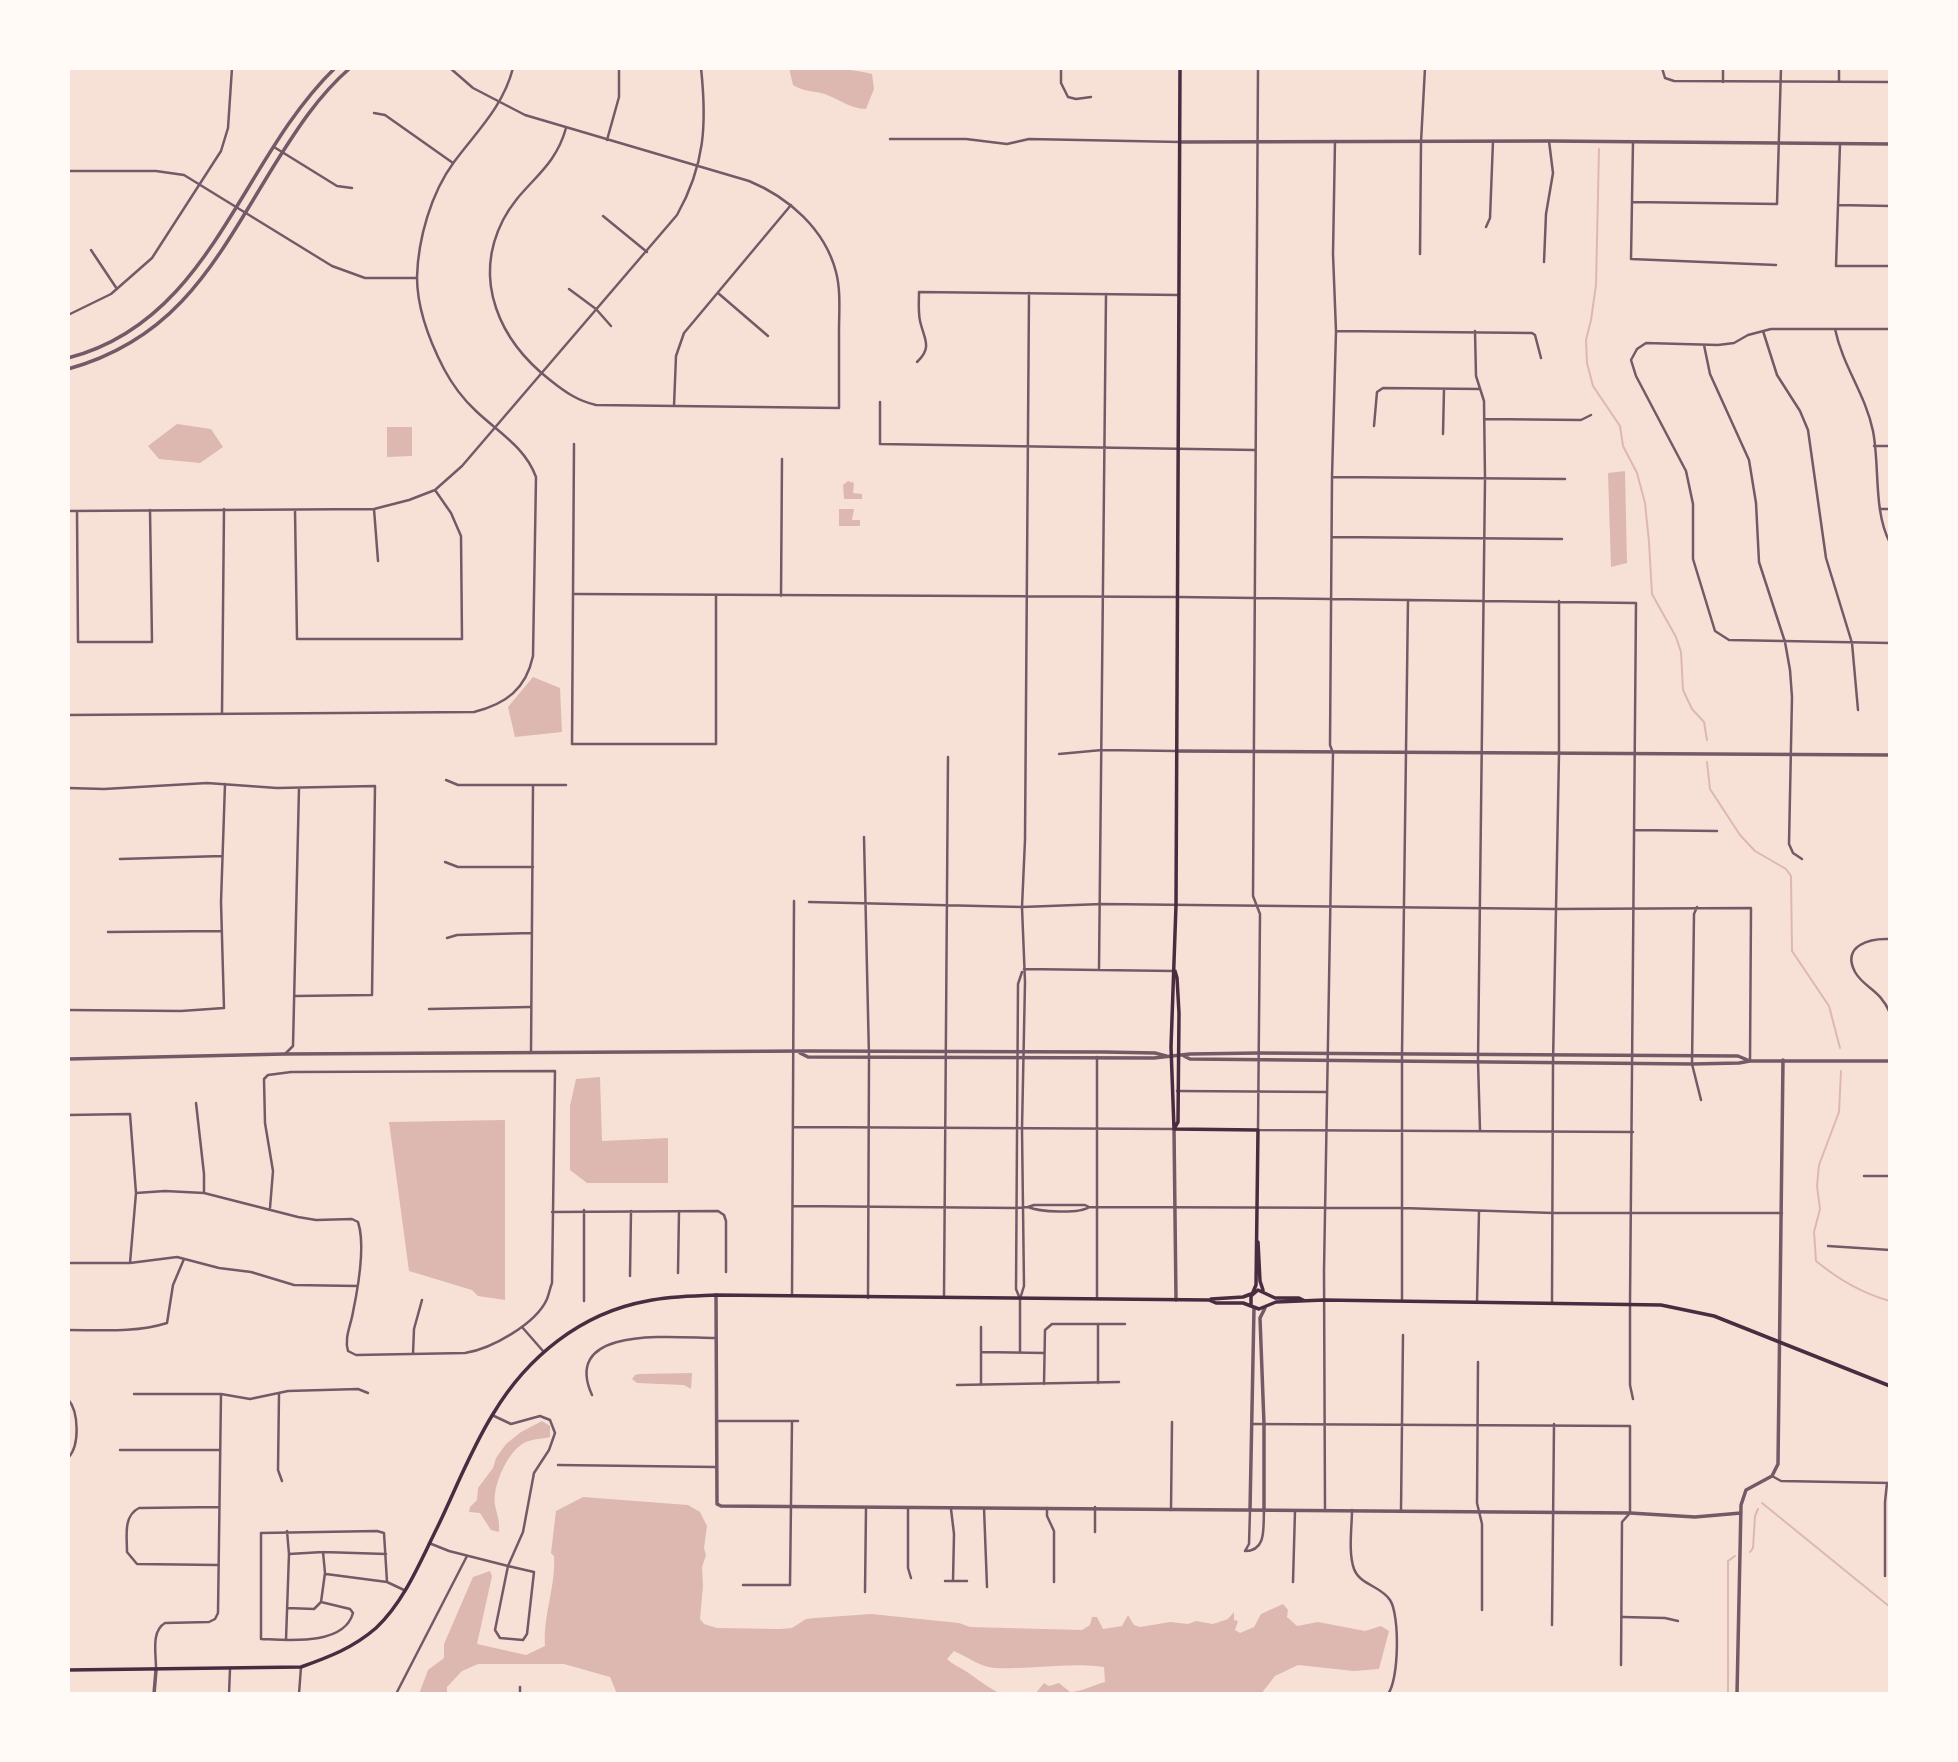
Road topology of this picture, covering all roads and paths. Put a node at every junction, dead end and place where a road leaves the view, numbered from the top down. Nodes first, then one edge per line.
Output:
1 (232, 68) edge
2 (335, 68) edge
3 (350, 68) edge
4 (450, 68) edge
5 (513, 68) edge
6 (619, 68) edge
7 (701, 68) edge
8 (1061, 68) edge
9 (1180, 68) edge
10 (1258, 68) edge
11 (1425, 68) edge
12 (1662, 68) edge
13 (1723, 68) edge
14 (1781, 68) edge
15 (1839, 68) edge
16 (1781, 81) junction
17 (1723, 82) junction
18 (1839, 82) junction
19 (1890, 82) edge
20 (1091, 97) dead end
21 (500, 101) junction
22 (374, 113) dead end
23 (566, 128) junction
24 (890, 139) dead end
25 (607, 140) junction
26 (1335, 141) junction
27 (1493, 141) junction
28 (1549, 141) junction
29 (1180, 142) junction
30 (1258, 142) junction
31 (1420, 142) junction
32 (1633, 142) junction
33 (1780, 142) junction
34 (1840, 144) junction
35 (1890, 144) edge
36 (274, 147) junction
37 (282, 152) junction
38 (453, 163) junction
39 (698, 165) junction
40 (68, 171) edge
41 (201, 184) junction
42 (352, 188) dead end
43 (1633, 202) junction
44 (791, 205) junction
45 (1838, 205) junction
46 (236, 206) junction
47 (1890, 206) edge
48 (245, 212) junction
49 (603, 216) dead end
50 (1486, 227) dead end
51 (91, 250) dead end
52 (646, 252) junction
53 (1420, 254) dead end
54 (1544, 262) dead end
55 (1776, 265) dead end
56 (1890, 266) edge
57 (417, 278) junction
58 (117, 289) junction
59 (569, 289) dead end
60 (718, 293) junction
61 (1029, 293) junction
62 (1106, 294) junction
63 (1179, 295) junction
64 (596, 309) junction
65 (68, 315) edge
66 (611, 327) dead end
67 (1835, 329) junction
68 (1890, 329) edge
69 (1336, 331) junction
70 (1475, 331) junction
71 (1763, 331) junction
72 (768, 336) dead end
73 (1704, 345) junction
74 (68, 358) edge
75 (1541, 358) dead end
76 (917, 362) dead end
77 (68, 369) edge
78 (542, 374) junction
79 (1444, 389) junction
80 (1480, 389) junction
81 (880, 402) dead end
82 (674, 406) junction
83 (1591, 415) dead end
84 (1485, 419) junction
85 (1374, 426) dead end
86 (495, 428) junction
87 (1443, 434) dead end
88 (574, 444) dead end
89 (1027, 445) junction
90 (1103, 446) junction
91 (1874, 446) junction
92 (1890, 446) edge
93 (1178, 449) junction
94 (1256, 450) junction
95 (782, 458) dead end
96 (1332, 477) junction
97 (1485, 479) junction
98 (1565, 479) dead end
99 (435, 490) junction
100 (224, 509) junction
101 (374, 509) junction
102 (1881, 509) junction
103 (1890, 509) edge
104 (150, 510) junction
105 (295, 510) junction
106 (68, 511) edge
107 (77, 512) junction
108 (1332, 537) junction
109 (1485, 538) junction
110 (1562, 540) dead end
111 (1890, 544) edge
112 (378, 561) dead end
113 (575, 594) junction
114 (716, 596) junction
115 (782, 596) junction
116 (1026, 597) junction
117 (1102, 597) junction
118 (1178, 597) junction
119 (1256, 599) junction
120 (1331, 600) junction
121 (1408, 600) junction
122 (1484, 601) junction
123 (1559, 601) junction
124 (1785, 642) junction
125 (1852, 643) junction
126 (1890, 643) edge
127 (1858, 710) dead end
128 (222, 714) junction
129 (68, 715) edge
130 (1102, 750) junction
131 (1177, 751) junction
132 (1254, 751) junction
133 (1332, 752) junction
134 (1407, 753) junction
135 (1483, 753) junction
136 (1634, 753) junction
137 (1059, 754) dead end
138 (1559, 754) junction
139 (1791, 754) junction
140 (1890, 755) edge
141 (948, 757) dead end
142 (446, 780) dead end
143 (225, 784) junction
144 (566, 785) dead end
145 (533, 786) junction
146 (68, 788) edge
147 (299, 788) junction
148 (1634, 830) junction
149 (1717, 831) dead end
150 (864, 837) dead end
151 (222, 856) junction
152 (120, 859) dead end
153 (1802, 859) dead end
154 (445, 862) dead end
155 (533, 867) junction
156 (794, 901) dead end
157 (809, 902) dead end
158 (867, 903) junction
159 (1102, 904) junction
160 (948, 905) junction
161 (1176, 905) junction
162 (1258, 905) junction
163 (1329, 906) junction
164 (1022, 907) junction
165 (1404, 907) junction
166 (1633, 907) junction
167 (1697, 907) junction
168 (1481, 908) junction
169 (1555, 909) junction
170 (108, 932) dead end
171 (222, 932) junction
172 (531, 933) junction
173 (447, 938) dead end
174 (1890, 940) edge
175 (1100, 968) junction
176 (1023, 969) junction
177 (1174, 971) junction
178 (295, 996) junction
179 (530, 1007) junction
180 (429, 1009) dead end
181 (68, 1010) edge
182 (1890, 1013) edge
183 (869, 1051) junction
184 (947, 1051) junction
185 (531, 1052) junction
186 (1018, 1052) junction
187 (1026, 1052) junction
188 (1097, 1052) junction
189 (1259, 1052) junction
190 (792, 1053) junction
191 (800, 1053) junction
192 (1328, 1053) junction
193 (285, 1054) junction
194 (1402, 1054) junction
195 (1478, 1054) junction
196 (1553, 1055) junction
197 (1632, 1055) junction
198 (1169, 1056) junction
199 (1180, 1056) junction
200 (1692, 1056) junction
201 (870, 1057) junction
202 (947, 1058) junction
203 (1025, 1058) junction
204 (1097, 1058) junction
205 (1259, 1058) junction
206 (68, 1059) edge
207 (1018, 1059) junction
208 (1328, 1060) junction
209 (1783, 1060) junction
210 (1402, 1061) junction
211 (1478, 1061) junction
212 (1750, 1061) junction
213 (1890, 1061) edge
214 (1553, 1063) junction
215 (1632, 1063) junction
216 (1692, 1064) junction
217 (1177, 1091) junction
218 (1259, 1092) junction
219 (1327, 1092) junction
220 (1702, 1100) dead end
221 (196, 1103) dead end
222 (68, 1115) edge
223 (793, 1127) junction
224 (869, 1127) junction
225 (945, 1128) junction
226 (1017, 1129) junction
227 (1022, 1129) junction
228 (1097, 1129) junction
229 (1174, 1129) junction
230 (1328, 1129) junction
231 (1258, 1130) junction
232 (1480, 1130) junction
233 (1402, 1131) junction
234 (1553, 1132) junction
235 (1633, 1132) junction
236 (68, 1170) edge
237 (1864, 1176) dead end
238 (1890, 1176) edge
239 (136, 1193) junction
240 (204, 1193) junction
241 (68, 1203) edge
242 (793, 1206) junction
243 (946, 1207) junction
244 (1026, 1207) junction
245 (1098, 1207) junction
246 (270, 1208) junction
247 (869, 1208) junction
248 (1017, 1208) junction
249 (1176, 1208) junction
250 (1403, 1208) junction
251 (1258, 1209) junction
252 (1326, 1209) junction
253 (584, 1210) junction
254 (1479, 1210) junction
255 (631, 1211) junction
256 (679, 1211) junction
257 (552, 1212) junction
258 (1553, 1213) junction
259 (1631, 1213) junction
260 (1782, 1213) junction
261 (1257, 1237) junction
262 (1828, 1246) dead end
263 (1890, 1250) edge
264 (184, 1259) junction
265 (68, 1263) edge
266 (130, 1263) junction
267 (726, 1272) dead end
268 (678, 1273) dead end
269 (630, 1276) dead end
270 (357, 1286) junction
271 (1266, 1292) junction
272 (1252, 1293) junction
273 (716, 1295) junction
274 (792, 1296) junction
275 (868, 1298) junction
276 (944, 1298) junction
277 (1020, 1298) junction
278 (1097, 1299) junction
279 (422, 1300) dead end
280 (1176, 1300) junction
281 (1209, 1300) junction
282 (1324, 1300) junction
283 (584, 1301) dead end
284 (1305, 1301) junction
285 (1402, 1301) junction
286 (1477, 1302) junction
287 (1552, 1303) junction
288 (1630, 1303) junction
289 (1265, 1307) junction
290 (1254, 1308) junction
291 (1098, 1324) junction
292 (1125, 1324) dead end
293 (521, 1327) junction
294 (981, 1327) dead end
295 (68, 1330) edge
296 (1403, 1335) dead end
297 (715, 1338) junction
298 (1781, 1341) junction
299 (543, 1351) junction
300 (981, 1352) junction
301 (1020, 1352) junction
302 (1044, 1353) junction
303 (413, 1354) junction
304 (1478, 1362) dead end
305 (1119, 1382) dead end
306 (1098, 1383) junction
307 (957, 1384) dead end
308 (1044, 1384) junction
309 (981, 1385) junction
310 (1890, 1386) edge
311 (279, 1392) junction
312 (368, 1393) dead end
313 (134, 1394) dead end
314 (221, 1394) junction
315 (592, 1395) dead end
316 (68, 1399) edge
317 (1633, 1399) dead end
318 (492, 1415) junction
319 (715, 1421) junction
320 (792, 1421) junction
321 (798, 1421) dead end
322 (1172, 1422) dead end
323 (1324, 1423) junction
324 (1401, 1423) junction
325 (1251, 1424) junction
326 (1264, 1424) junction
327 (1554, 1424) junction
328 (1476, 1425) junction
329 (120, 1450) dead end
330 (220, 1450) junction
331 (68, 1458) edge
332 (558, 1465) dead end
333 (716, 1467) junction
334 (1772, 1476) junction
335 (282, 1481) dead end
336 (1889, 1483) edge
337 (219, 1507) junction
338 (790, 1507) junction
339 (1095, 1507) junction
340 (866, 1508) junction
341 (908, 1508) junction
342 (951, 1508) junction
343 (984, 1508) junction
344 (1047, 1508) junction
345 (1171, 1510) junction
346 (1250, 1510) junction
347 (1325, 1510) junction
348 (1352, 1510) junction
349 (1401, 1510) junction
350 (1264, 1511) junction
351 (1294, 1511) junction
352 (1480, 1512) junction
353 (1554, 1512) junction
354 (1630, 1513) junction
355 (1741, 1513) junction
356 (287, 1531) junction
357 (1095, 1532) dead end
358 (429, 1543) junction
359 (323, 1552) junction
360 (289, 1554) junction
361 (387, 1554) junction
362 (467, 1556) junction
363 (218, 1565) junction
364 (508, 1566) junction
365 (324, 1573) junction
366 (1885, 1576) dead end
367 (911, 1578) dead end
368 (945, 1581) dead end
369 (953, 1581) junction
370 (967, 1581) dead end
371 (1054, 1582) dead end
372 (1293, 1582) dead end
373 (387, 1583) junction
374 (743, 1585) dead end
375 (987, 1587) dead end
376 (404, 1590) junction
377 (865, 1592) dead end
378 (321, 1602) junction
379 (287, 1608) junction
380 (1482, 1610) dead end
381 (1622, 1617) junction
382 (1678, 1621) dead end
383 (1552, 1625) dead end
384 (286, 1640) junction
385 (1621, 1665) dead end
386 (301, 1667) junction
387 (230, 1669) junction
388 (68, 1670) edge
389 (156, 1670) junction
390 (520, 1687) dead end
391 (155, 1694) edge
392 (229, 1694) edge
393 (299, 1694) edge
394 (396, 1694) edge
395 (520, 1694) edge
396 (1388, 1694) edge
397 (1737, 1694) edge

1 - 41 street
2 - 36 street
3 - 37 street
4 - 21 street
5 - 21 street
6 - 25 street
7 - 39 street
8 - 20 street
9 - 29 main road
10 - 30 street
11 - 31 street
12 - 17 street
13 - 17 street
14 - 16 street
15 - 18 street
16 - 17 street
16 - 18 street
16 - 33 street
18 - 19 street
21 - 23 street
21 - 38 street
22 - 38 street
23 - 25 street
23 - 78 street
24 - 29 street
25 - 39 street
26 - 30 street
26 - 31 street
26 - 69 street
27 - 28 street
27 - 31 street
27 - 50 street
28 - 32 street
28 - 54 street
29 - 30 street
29 - 63 main road
30 - 94 street
31 - 53 street
32 - 33 street
32 - 43 street
33 - 34 street
33 - 43 street
34 - 35 street
34 - 45 street
36 - 37 street
36 - 46 street
37 - 42 street
37 - 48 street
38 - 57 street
39 - 44 street
39 - 52 street
40 - 41 street
41 - 46 street
41 - 58 street
43 - 55 street
44 - 60 street
44 - 82 street
45 - 47 street
45 - 56 street
46 - 48 street
46 - 74 street
48 - 57 street
48 - 77 street
49 - 52 street
51 - 58 street
52 - 64 street
57 - 86 street
58 - 65 street
59 - 64 street
60 - 72 street
60 - 82 street
61 - 62 street
61 - 76 street
61 - 89 street
62 - 63 street
62 - 90 street
63 - 93 main road
64 - 66 street
64 - 78 street
67 - 68 street
67 - 71 street
67 - 91 street
69 - 70 street
69 - 96 street
70 - 75 street
70 - 80 street
71 - 73 street
71 - 125 street
73 - 124 street
73 - 124 street
78 - 82 street
78 - 86 street
79 - 80 street
79 - 85 street
79 - 87 street
80 - 84 street
81 - 89 street
83 - 84 street
84 - 97 street
86 - 99 street
86 - 128 street
88 - 113 street
89 - 90 street
89 - 116 street
90 - 93 street
90 - 117 street
91 - 92 street
91 - 102 street
93 - 94 street
93 - 118 main road
94 - 119 street
95 - 115 street
96 - 97 street
96 - 108 street
97 - 98 street
97 - 109 street
99 - 101 street
99 - 105 street
100 - 104 street
100 - 105 street
100 - 128 street
101 - 105 street
101 - 112 street
102 - 103 street
102 - 111 street
104 - 107 street
104 - 107 street
106 - 107 street
108 - 109 street
108 - 120 street
109 - 110 street
109 - 122 street
113 - 114 street
113 - 114 street
114 - 115 street
115 - 116 street
116 - 117 street
116 - 164 street
117 - 118 street
117 - 130 street
118 - 119 street
118 - 131 main road
119 - 120 street
119 - 132 street
120 - 121 street
120 - 133 street
121 - 122 street
121 - 134 street
122 - 123 street
122 - 135 street
123 - 136 street
123 - 138 street
124 - 125 street
124 - 139 street
125 - 126 street
125 - 127 street
128 - 129 street
130 - 131 street
130 - 137 street
130 - 159 street
131 - 132 street
131 - 161 main road
132 - 133 street
132 - 162 street
133 - 134 street
133 - 163 street
134 - 135 street
134 - 165 street
135 - 138 street
135 - 168 street
136 - 138 street
136 - 139 street
136 - 148 street
138 - 169 street
139 - 140 street
139 - 153 street
141 - 160 street
142 - 145 street
143 - 146 street
143 - 147 street
143 - 151 street
144 - 145 street
145 - 155 street
147 - 178 street
147 - 178 street
148 - 149 street
148 - 166 street
150 - 158 street
151 - 152 street
151 - 171 street
154 - 155 street
155 - 172 street
156 - 190 street
157 - 158 street
158 - 160 street
158 - 183 street
159 - 161 street
159 - 164 street
159 - 175 street
160 - 164 street
160 - 184 street
161 - 162 street
161 - 177 main road
162 - 163 street
162 - 189 street
163 - 165 street
163 - 192 street
164 - 176 street
165 - 168 street
165 - 194 street
166 - 167 street
166 - 169 street
166 - 197 street
167 - 200 street
167 - 212 street
168 - 169 street
168 - 195 street
169 - 196 street
170 - 171 street
171 - 181 street
172 - 173 street
172 - 179 street
174 - 182 street
175 - 176 street
175 - 177 street
176 - 186 street
176 - 187 street
177 - 198 main road
177 - 199 main road
178 - 193 street
179 - 180 street
179 - 185 street
183 - 184 street
183 - 191 street
183 - 201 street
184 - 186 street
184 - 202 street
185 - 190 street
185 - 193 street
186 - 187 street
186 - 207 street
187 - 188 street
187 - 203 street
188 - 198 street
188 - 204 street
189 - 192 street
189 - 199 street
189 - 205 street
190 - 191 street
190 - 223 street
191 - 201 street
192 - 194 street
192 - 208 street
193 - 206 street
194 - 195 street
194 - 210 street
195 - 196 street
195 - 211 street
196 - 197 street
196 - 214 street
197 - 200 street
197 - 215 street
198 - 199 street
198 - 204 street
198 - 229 main road
199 - 205 street
199 - 217 main road
200 - 212 street
200 - 216 street
201 - 202 street
201 - 224 street
202 - 207 street
202 - 225 street
203 - 204 street
203 - 207 street
203 - 227 street
204 - 228 street
205 - 208 street
205 - 218 street
207 - 226 street
208 - 210 street
208 - 219 street
209 - 212 street
209 - 213 street
209 - 260 street
210 - 211 street
210 - 233 street
211 - 214 street
211 - 232 street
212 - 216 street
214 - 215 street
214 - 234 street
215 - 216 street
215 - 235 street
216 - 220 street
217 - 218 street
217 - 229 main road
218 - 219 street
218 - 231 street
219 - 230 street
221 - 240 street
222 - 239 street
223 - 224 street
223 - 242 street
224 - 225 street
224 - 247 street
225 - 226 street
225 - 243 street
226 - 227 street
226 - 248 street
227 - 228 street
227 - 244 street
228 - 229 street
228 - 245 street
229 - 231 main road
229 - 249 street
230 - 231 street
230 - 233 street
230 - 252 street
231 - 251 main road
232 - 233 street
232 - 234 street
233 - 250 street
234 - 235 street
234 - 258 street
235 - 259 street
236 - 241 street
237 - 238 street
239 - 240 street
239 - 266 street
240 - 246 street
242 - 247 street
242 - 274 street
243 - 247 street
243 - 248 street
243 - 276 street
244 - 245 street
244 - 248 street
244 - 277 street
245 - 249 street
245 - 278 street
246 - 257 street
246 - 270 street
247 - 275 street
248 - 277 street
249 - 251 street
249 - 280 street
250 - 252 street
250 - 254 street
250 - 285 street
251 - 252 street
251 - 261 main road
252 - 282 street
253 - 255 street
253 - 257 street
253 - 283 street
254 - 258 street
254 - 286 street
255 - 256 street
255 - 269 street
256 - 267 street
256 - 268 street
257 - 293 street
258 - 259 street
258 - 287 street
259 - 260 street
259 - 288 street
260 - 298 street
261 - 271 main road
261 - 272 main road
262 - 263 street
264 - 266 street
264 - 270 street
264 - 295 street
265 - 266 street
270 - 303 street
271 - 272 main road
271 - 284 main road
271 - 289 main road
272 - 281 main road
272 - 290 main road
273 - 274 main road
273 - 297 street
273 - 299 main road
274 - 275 main road
275 - 276 main road
276 - 277 main road
277 - 278 main road
277 - 301 street
278 - 280 main road
279 - 303 street
280 - 281 main road
281 - 290 main road
282 - 284 main road
282 - 285 main road
282 - 323 street
284 - 289 main road
285 - 286 main road
286 - 287 main road
287 - 288 main road
288 - 298 main road
288 - 317 street
289 - 290 main road
289 - 326 street
290 - 325 street
291 - 292 street
291 - 302 street
291 - 306 street
293 - 299 street
293 - 303 street
294 - 300 street
296 - 324 street
297 - 315 street
297 - 319 street
298 - 310 main road
298 - 334 street
299 - 318 main road
300 - 301 street
300 - 309 street
301 - 302 street
302 - 308 street
304 - 328 street
305 - 306 street
306 - 308 street
307 - 309 street
308 - 309 street
311 - 312 street
311 - 314 street
311 - 335 street
313 - 314 street
314 - 330 street
316 - 331 street
318 - 358 main road
318 - 364 street
319 - 320 street
319 - 333 street
320 - 321 street
320 - 338 street
322 - 345 street
323 - 324 street
323 - 326 street
323 - 347 street
324 - 328 street
324 - 349 street
325 - 326 street
325 - 346 street
326 - 350 street
327 - 328 street
327 - 353 street
327 - 354 street
328 - 352 street
329 - 330 street
330 - 337 street
332 - 333 street
333 - 338 street
334 - 336 street
334 - 355 street
336 - 366 street
337 - 363 street
337 - 363 street
338 - 340 street
338 - 374 street
339 - 344 street
339 - 345 street
339 - 357 street
340 - 341 street
340 - 377 street
341 - 342 street
341 - 367 street
342 - 343 street
342 - 369 street
343 - 344 street
343 - 375 street
344 - 371 street
345 - 346 street
346 - 350 street
346 - 350 street
347 - 348 street
347 - 351 street
348 - 349 street
348 - 396 street
349 - 352 street
350 - 351 street
351 - 372 street
352 - 353 street
352 - 380 street
353 - 354 street
353 - 383 street
354 - 355 street
354 - 381 street
355 - 397 street
356 - 360 street
356 - 361 street
356 - 384 street
358 - 362 street
358 - 376 main road
359 - 360 street
359 - 361 street
359 - 365 street
360 - 379 street
361 - 373 street
362 - 364 street
362 - 394 street
363 - 389 street
364 - 364 street
365 - 373 street
365 - 378 street
368 - 369 street
369 - 370 street
373 - 376 street
376 - 386 main road
378 - 379 street
378 - 384 street
379 - 384 street
381 - 382 street
381 - 385 street
386 - 387 main road
386 - 393 street
387 - 389 main road
387 - 392 street
388 - 389 main road
389 - 391 street
390 - 395 street

